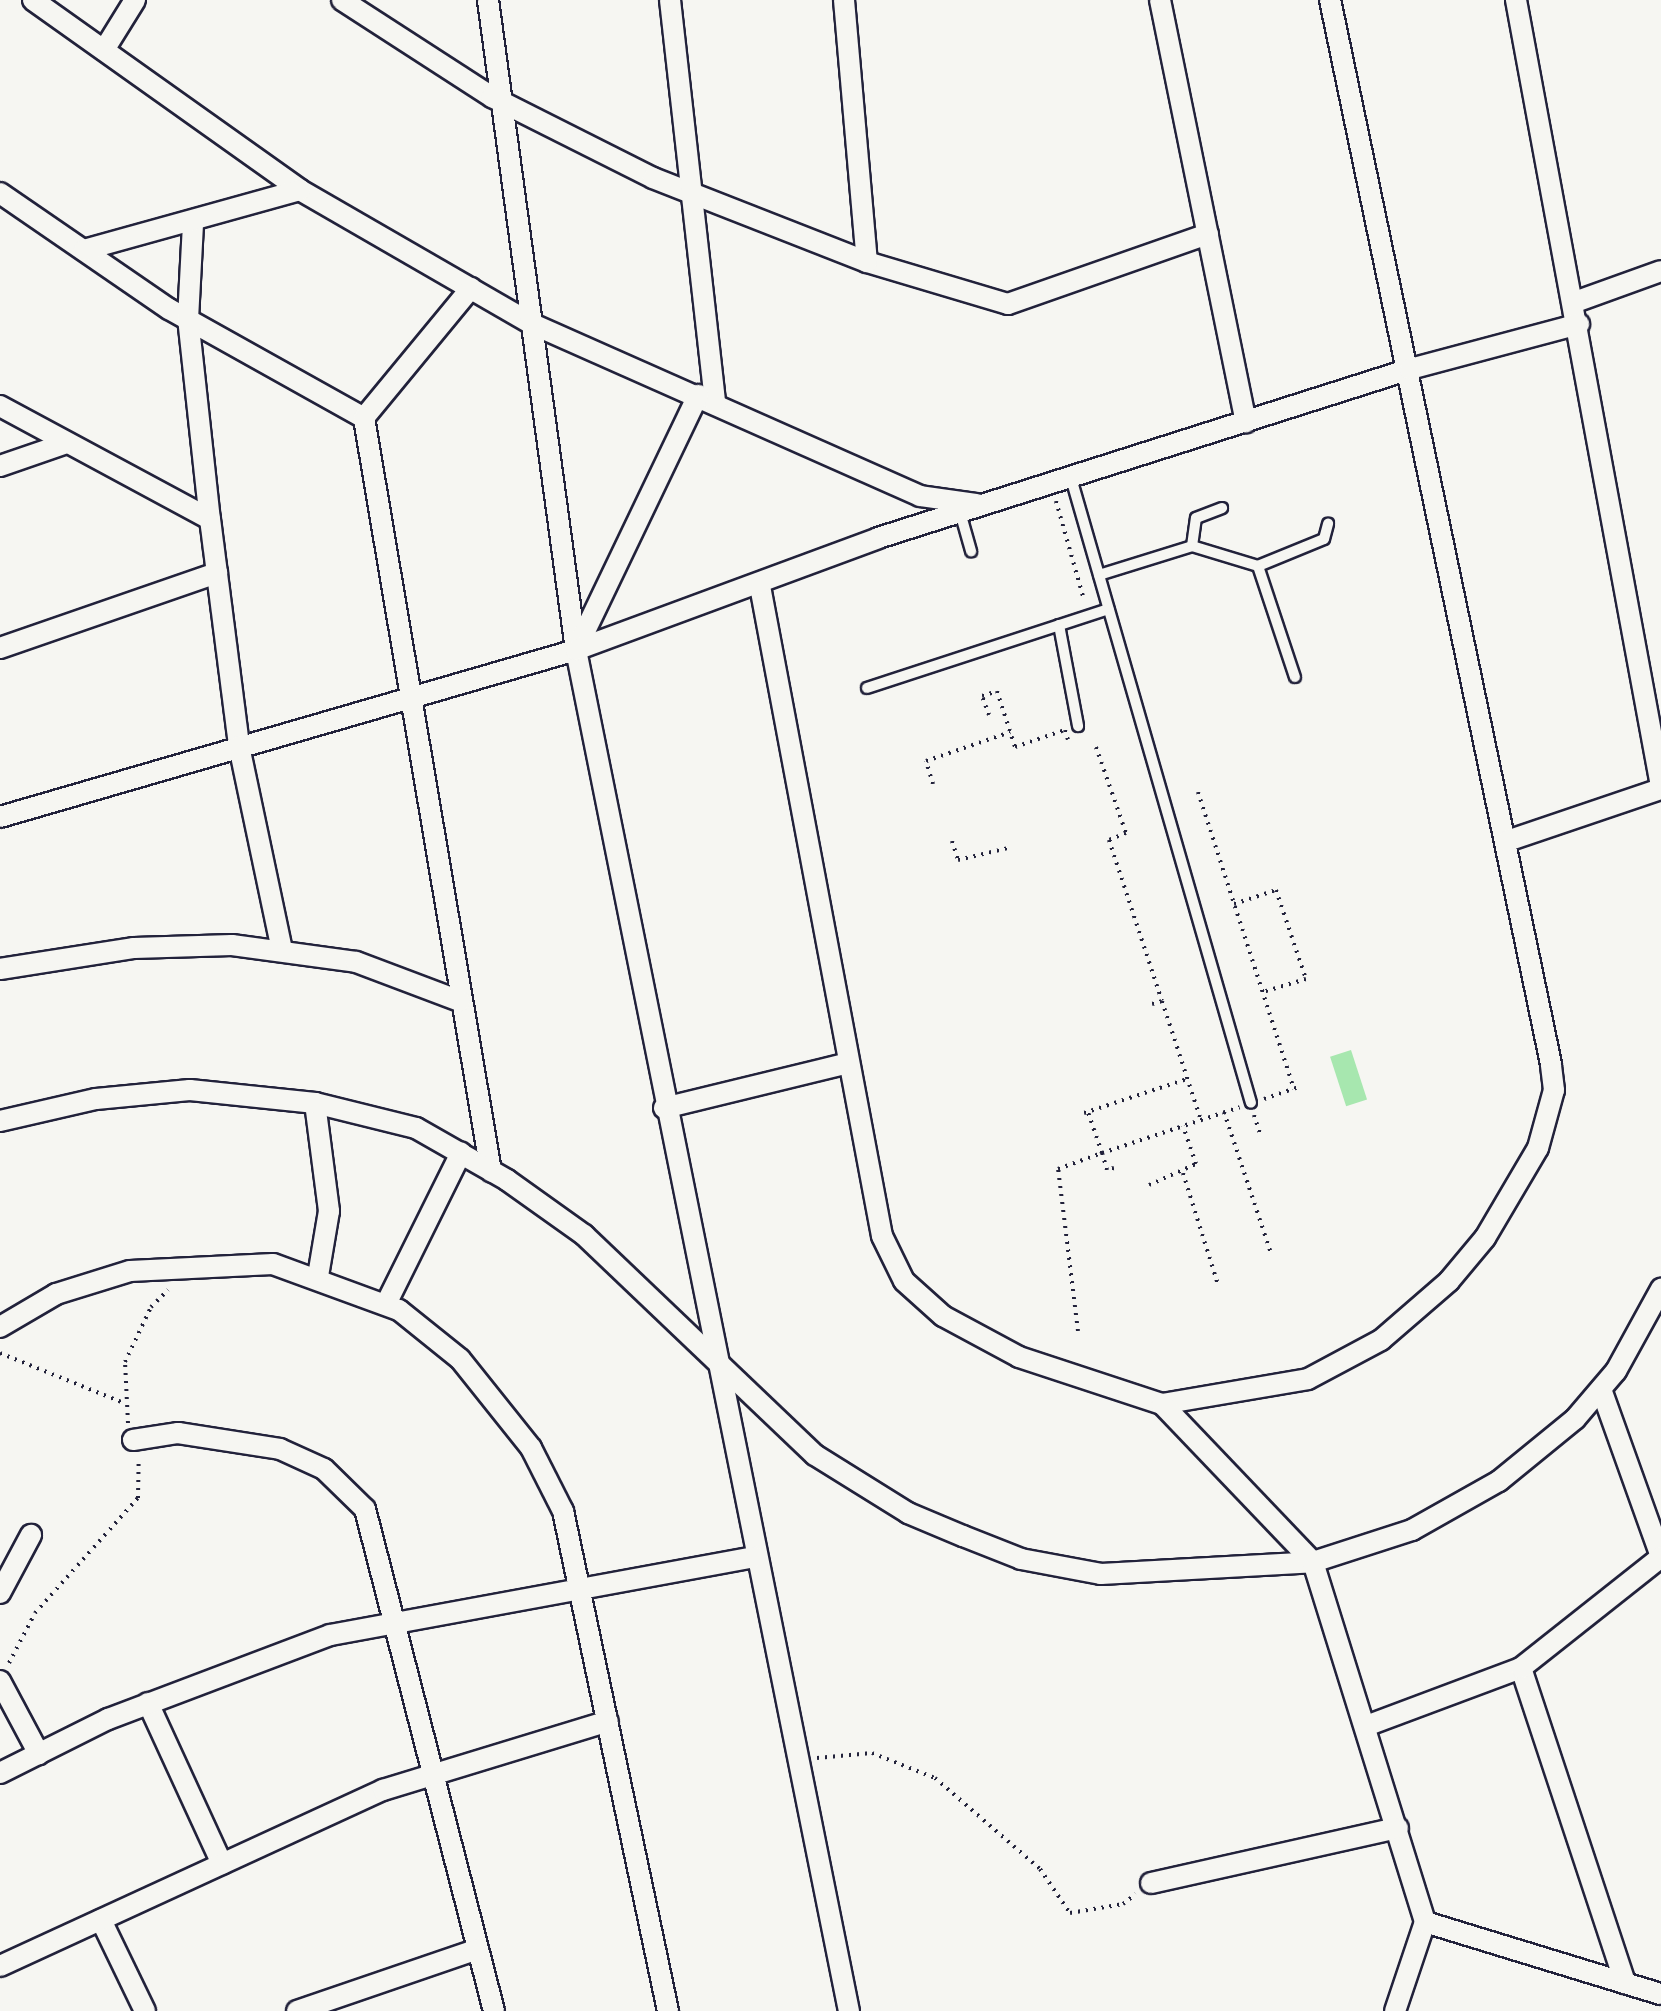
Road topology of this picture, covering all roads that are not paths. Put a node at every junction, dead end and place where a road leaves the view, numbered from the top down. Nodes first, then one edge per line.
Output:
1 (33, 0) edge
2 (135, 0) edge
3 (342, 0) edge
4 (488, 0) edge
5 (670, 0) edge
6 (844, 0) edge
7 (1160, 0) edge
8 (1330, 0) edge
9 (1516, 0) edge
10 (104, 50) junction
11 (499, 101) junction
12 (300, 190) junction
13 (0, 193) edge
14 (697, 198) junction
15 (193, 224) junction
16 (1208, 234) junction
17 (84, 250) junction
18 (867, 262) junction
19 (1661, 271) edge
20 (471, 288) junction
21 (1575, 302) junction
22 (188, 318) junction
23 (530, 323) junction
24 (1579, 324) junction
25 (1410, 369) junction
26 (707, 399) junction
27 (0, 406) edge
28 (364, 418) junction
29 (1246, 422) junction
30 (64, 444) junction
31 (0, 466) edge
32 (1061, 481) junction
33 (983, 505) junction
34 (1222, 508) dead end
35 (960, 512) junction
36 (210, 519) junction
37 (1328, 524) dead end
38 (1192, 546) junction
39 (971, 551) dead end
40 (1258, 566) junction
41 (217, 573) junction
42 (1099, 575) junction
43 (760, 586) junction
44 (1108, 609) junction
45 (1059, 625) junction
46 (0, 648) edge
47 (576, 650) junction
48 (1295, 677) dead end
49 (867, 688) dead end
50 (406, 698) junction
51 (1078, 726) dead end
52 (239, 746) junction
53 (1661, 788) edge
54 (0, 817) edge
55 (1507, 841) junction
56 (282, 950) junction
57 (0, 969) edge
58 (460, 1001) junction
59 (849, 1063) junction
60 (315, 1103) junction
61 (1251, 1103) road end
62 (664, 1108) junction
63 (0, 1121) edge
64 (461, 1153) junction
65 (491, 1171) junction
66 (318, 1276) junction
67 (1661, 1289) edge
68 (386, 1304) junction
69 (0, 1327) edge
70 (715, 1359) junction
71 (1601, 1389) junction
72 (1162, 1404) junction
73 (133, 1440) road end
74 (31, 1535) dead end
75 (755, 1557) junction
76 (1661, 1557) edge
77 (1313, 1562) junction
78 (581, 1591) junction
79 (0, 1593) edge
80 (397, 1623) junction
81 (1521, 1668) junction
82 (1, 1682) edge
83 (148, 1703) junction
84 (608, 1721) junction
85 (1366, 1726) junction
86 (39, 1754) junction
87 (0, 1773) edge
88 (431, 1775) junction
89 (1398, 1828) junction
90 (222, 1864) junction
91 (1151, 1883) road end
92 (101, 1920) junction
93 (1425, 1922) junction
94 (478, 1949) junction
95 (0, 1966) edge
96 (1625, 1983) junction
97 (1661, 1994) edge
98 (145, 2011) edge
99 (297, 2011) edge
100 (494, 2011) edge
101 (668, 2011) edge
102 (849, 2011) edge
103 (1395, 2011) edge

1 - 10 street
2 - 10 street
3 - 11 street
4 - 11 street
5 - 14 street
6 - 18 street
7 - 16 street
8 - 25 street
9 - 21 street
10 - 12 street
11 - 14 street
11 - 23 street
12 - 15 street
12 - 20 street
13 - 17 street
14 - 18 street
14 - 26 street
15 - 17 street
15 - 22 street
16 - 18 street
16 - 29 street
17 - 22 street
19 - 21 street
20 - 23 street
20 - 28 street
21 - 24 street
22 - 28 street
22 - 36 street
23 - 26 street
23 - 47 street
24 - 25 street
24 - 53 street
25 - 29 street
25 - 55 street
26 - 33 street
26 - 47 street
27 - 30 street
28 - 50 street
29 - 32 street
30 - 31 street
30 - 36 street
32 - 33 street
32 - 42 lane
33 - 35 street
34 - 38 lane
35 - 39 lane
35 - 43 street
36 - 41 street
37 - 40 lane
38 - 40 lane
38 - 42 lane
40 - 48 lane
41 - 46 street
41 - 52 street
42 - 44 lane
43 - 47 street
43 - 59 street
44 - 45 lane
44 - 61 lane
45 - 49 lane
45 - 51 lane
47 - 50 street
47 - 62 street
50 - 52 street
50 - 58 street
52 - 54 street
52 - 56 street
53 - 55 street
55 - 72 street
56 - 57 street
56 - 58 street
58 - 65 street
59 - 62 street
59 - 72 street
60 - 63 street
60 - 64 street
60 - 66 street
62 - 70 street
64 - 65 street
64 - 68 street
65 - 70 street
66 - 68 street
66 - 69 street
67 - 71 street
68 - 78 street
70 - 75 street
70 - 77 street
71 - 76 street
71 - 77 street
72 - 77 street
73 - 80 street
74 - 79 street
75 - 78 street
75 - 102 street
76 - 81 street
77 - 85 street
78 - 80 street
78 - 84 street
80 - 83 street
80 - 88 street
81 - 85 street
81 - 96 street
82 - 86 street
83 - 86 street
83 - 90 street
84 - 88 street
84 - 101 street
85 - 89 street
86 - 87 street
88 - 90 street
88 - 94 street
89 - 91 street
89 - 93 street
90 - 92 street
92 - 95 street
92 - 98 street
93 - 96 street
93 - 103 street
94 - 99 street
94 - 100 street
96 - 97 street

